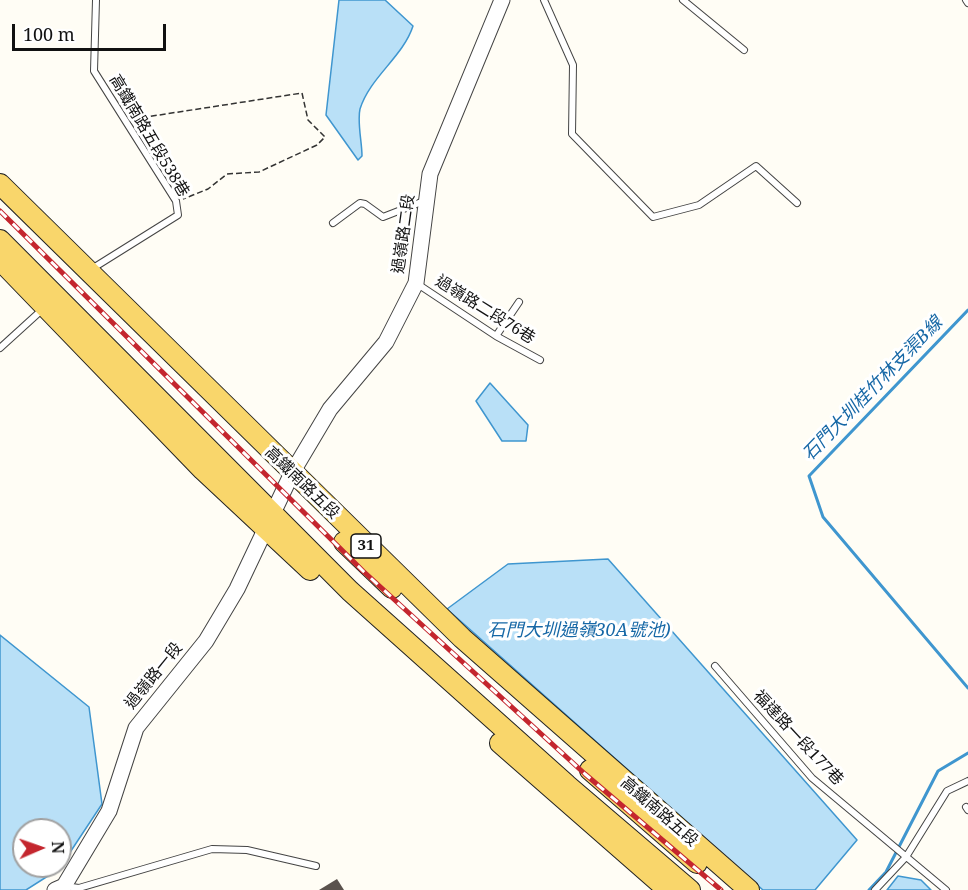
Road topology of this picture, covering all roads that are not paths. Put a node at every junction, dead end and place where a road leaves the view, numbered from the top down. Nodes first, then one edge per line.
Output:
1 (96, 0) edge
2 (502, 0) edge
3 (544, 0) edge
4 (683, 0) edge
5 (744, 50) dead end
6 (0, 184) edge
7 (427, 200) junction
8 (0, 201) edge
9 (797, 203) dead end
10 (333, 223) dead end
11 (0, 240) edge
12 (0, 260) edge
13 (87, 272) junction
14 (416, 282) junction
15 (519, 302) dead end
16 (118, 303) junction
17 (45, 308) junction
18 (496, 336) junction
19 (0, 348) edge
20 (152, 353) junction
21 (540, 360) dead end
22 (289, 478) junction
23 (269, 522) junction
24 (715, 666) dead end
25 (968, 781) edge
26 (567, 785) junction
27 (611, 841) junction
28 (903, 855) junction
29 (316, 866) dead end
30 (738, 886) edge
31 (59, 888) edge
32 (668, 890) edge
33 (690, 890) edge
34 (875, 890) edge
35 (946, 890) edge

1 - 13 lane, 高鐵南路五段538巷
2 - 7 street, 過嶺路二段
3 - 9 lane
4 - 5 lane
6 - 13 main road, 高鐵南路五段 / 31
7 - 10 lane
7 - 14 street, 過嶺路二段
8 - 20 main road, 高鐵南路五段 / 31
11 - 23 main road, 31
12 - 17 main road, 31
13 - 16 main road, 高鐵南路五段 / 31
14 - 18 lane, 過嶺路二段76巷
14 - 22 street, 過嶺路二段
15 - 18 lane
16 - 20 main road
16 - 22 main road, 高鐵南路五段 / 31
17 - 19 lane
17 - 23 main road, 31
18 - 21 lane, 過嶺路二段76巷
20 - 22 main road, 高鐵南路五段 / 31
22 - 23 street, 過嶺路一段
22 - 30 main road, 高鐵南路五段 / 31
22 - 30 main road, 高鐵南路五段 / 31
23 - 26 main road, 31
23 - 27 main road, 31
23 - 31 street, 過嶺路一段
24 - 28 lane, 福達路一段177巷
25 - 28 lane
26 - 27 main road
26 - 33 main road, 31
27 - 32 main road, 31
28 - 34 lane
28 - 35 lane
29 - 31 lane

